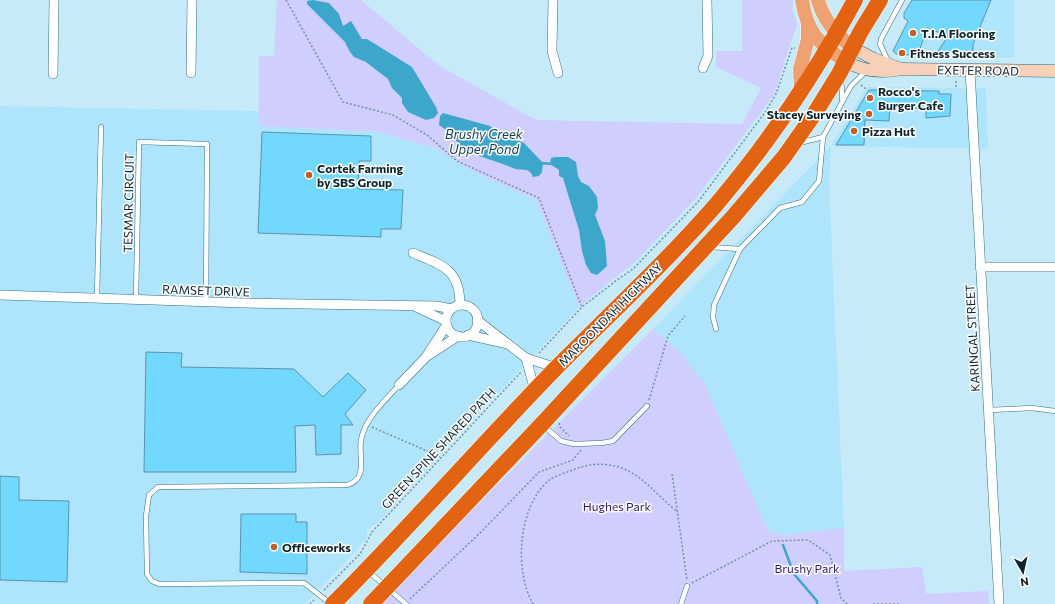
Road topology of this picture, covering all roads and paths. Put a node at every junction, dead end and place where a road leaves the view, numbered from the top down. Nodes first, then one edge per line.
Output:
1 (54, 0) edge
2 (192, 0) edge
3 (286, 0) edge
4 (553, 0) edge
5 (707, 0) edge
6 (802, 0) edge
7 (818, 0) edge
8 (855, 0) edge
9 (880, 0) edge
10 (902, 0) edge
11 (808, 26) junction
12 (836, 34) junction
13 (827, 49) junction
14 (805, 50) junction
15 (846, 61) junction
16 (896, 67) junction
17 (703, 68) dead end
18 (868, 70) junction
19 (970, 70) junction
20 (1055, 71) edge
21 (191, 73) dead end
22 (558, 73) dead end
23 (53, 74) dead end
24 (956, 78) dead end
25 (860, 84) dead end
26 (801, 88) junction
27 (956, 89) dead end
28 (866, 90) dead end
29 (842, 102) junction
30 (101, 128) dead end
31 (823, 137) junction
32 (792, 145) junction
33 (706, 247) junction
34 (740, 249) junction
35 (413, 253) dead end
36 (980, 267) junction
37 (1055, 268) edge
38 (0, 295) edge
39 (97, 298) junction
40 (136, 299) junction
41 (206, 302) junction
42 (412, 306) junction
43 (456, 307) junction
44 (582, 307) junction
45 (685, 316) dead end
46 (477, 320) junction
47 (446, 323) junction
48 (716, 329) dead end
49 (468, 335) junction
50 (458, 336) junction
51 (511, 345) junction
52 (426, 357) junction
53 (529, 361) junction
54 (556, 368) junction
55 (400, 385) joint
56 (535, 391) junction
57 (647, 406) joint
58 (988, 410) junction
59 (1055, 411) edge
60 (560, 419) dead end
61 (366, 424) junction
62 (542, 424) junction
63 (571, 437) dead end
64 (585, 444) junction
65 (442, 457) junction
66 (672, 474) dead end
67 (678, 512) junction
68 (366, 570) junction
69 (688, 586) junction
70 (386, 588) junction
71 (319, 594) junction
72 (310, 604) edge
73 (332, 604) edge
74 (371, 604) edge
75 (405, 604) edge
76 (533, 604) edge
77 (681, 604) edge
78 (847, 604) edge
79 (873, 604) edge
80 (899, 604) edge
81 (999, 604) edge

1 - 23 street
2 - 21 street
3 - 44 path
4 - 22 street
5 - 17 street
6 - 11 main road
7 - 12 main road
8 - 12 highway, MAROONDAH HIGHWAY
9 - 15 highway, MAROONDAH HIGHWAY
10 - 16 lane
11 - 13 main road
11 - 14 main road
12 - 13 highway, MAROONDAH HIGHWAY
12 - 15 main road
13 - 15 main road
13 - 26 highway, MAROONDAH HIGHWAY
14 - 26 main road
14 - 44 path, GREEN SPINE SHARED PATH
15 - 16 main road, EXETER ROAD
15 - 18 main road, EXETER ROAD
15 - 29 lane
15 - 32 highway, MAROONDAH HIGHWAY
16 - 18 main road, EXETER ROAD
16 - 19 main road, EXETER ROAD
18 - 29 lane
19 - 20 main road, EXETER ROAD
19 - 36 street, KARINGAL STREET
24 - 27 path
25 - 28 path
26 - 54 highway, MAROONDAH HIGHWAY
29 - 31 lane
30 - 39 lane
31 - 32 lane
31 - 34 lane
32 - 33 highway, MAROONDAH HIGHWAY
33 - 34 lane
33 - 62 highway, MAROONDAH HIGHWAY
34 - 48 lane
35 - 43 street
36 - 37 street
36 - 58 street, KARINGAL STREET
38 - 39 street, RAMSET DRIVE
39 - 40 street, RAMSET DRIVE
40 - 41 street, RAMSET DRIVE
40 - 41 lane, TESMAR CIRCUIT
41 - 42 street, RAMSET DRIVE
42 - 43 street, RAMSET DRIVE
42 - 47 street, RAMSET DRIVE
43 - 46 street
43 - 47 street
44 - 53 path, GREEN SPINE SHARED PATH
45 - 57 path
46 - 49 street
46 - 51 street
47 - 50 street
47 - 52 street
49 - 50 street
49 - 51 street
50 - 52 street
51 - 53 street
52 - 55 street
53 - 54 street
53 - 56 street
53 - 65 path, GREEN SPINE SHARED PATH
54 - 56 highway, MAROONDAH HIGHWAY
55 - 61 lane
56 - 68 highway, MAROONDAH HIGHWAY
57 - 64 lane
58 - 59 lane
58 - 81 street, KARINGAL STREET
60 - 63 path
61 - 65 path
61 - 71 lane
62 - 64 lane
62 - 70 highway, MAROONDAH HIGHWAY
64 - 75 path
65 - 71 path, GREEN SPINE SHARED PATH
66 - 67 path
67 - 69 path
67 - 76 path
68 - 70 lane
68 - 73 highway, MAROONDAH HIGHWAY
69 - 77 lane
69 - 78 path
70 - 74 highway, MAROONDAH HIGHWAY
70 - 75 lane
71 - 72 path, GREEN SPINE SHARED PATH
71 - 73 lane
79 - 80 path

